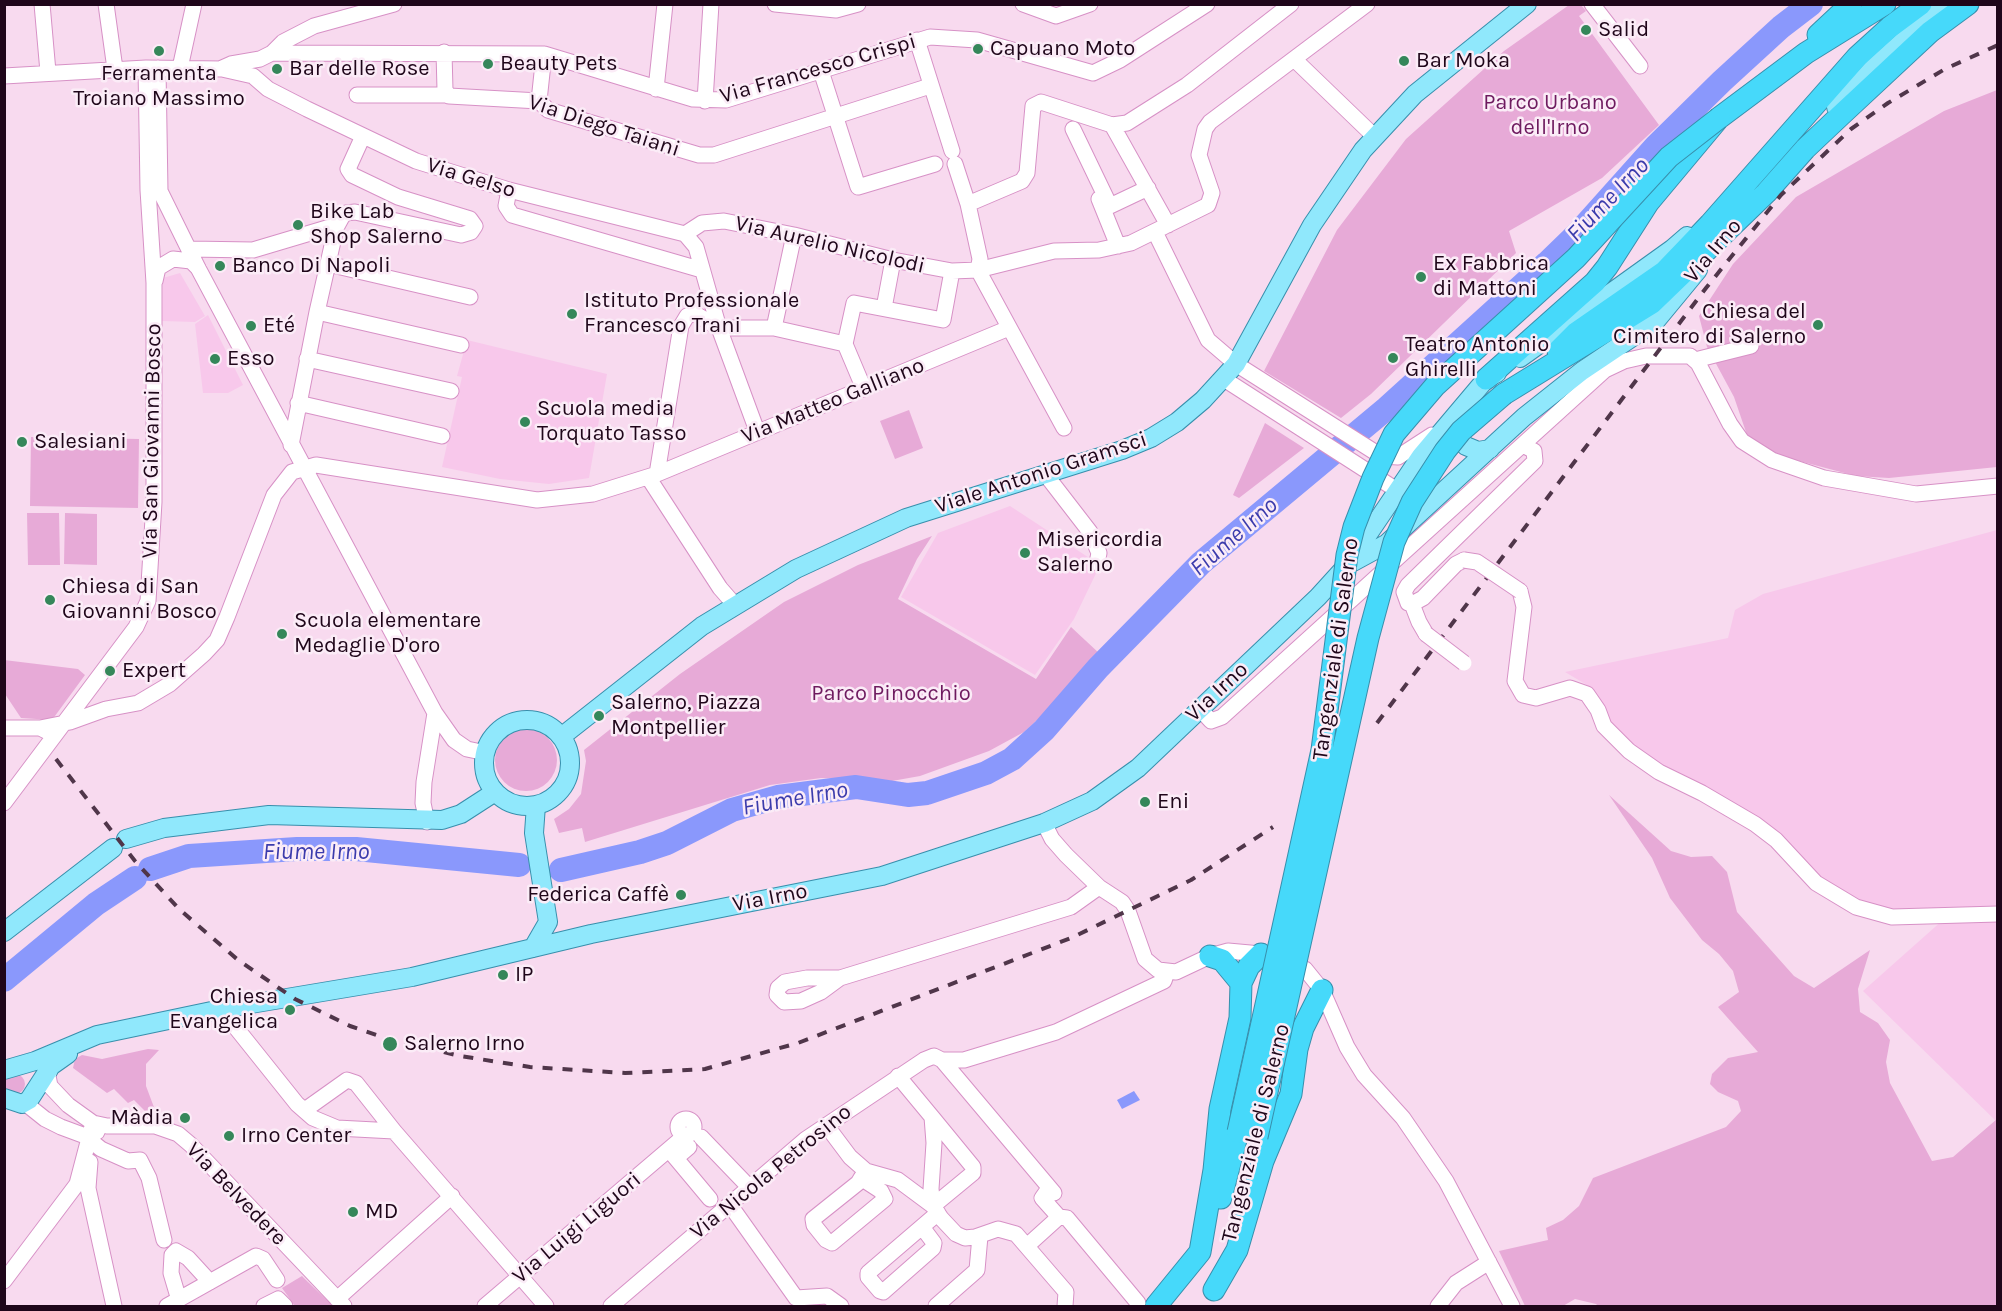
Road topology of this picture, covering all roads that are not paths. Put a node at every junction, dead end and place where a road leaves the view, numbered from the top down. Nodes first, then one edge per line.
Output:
1 (42, 4) edge
2 (106, 4) edge
3 (194, 4) edge
4 (394, 4) edge
5 (665, 4) edge
6 (711, 4) edge
7 (775, 4) edge
8 (858, 4) edge
9 (1023, 4) edge
10 (1090, 4) edge
11 (1207, 4) edge
12 (1291, 4) edge
13 (1367, 4) edge
14 (1527, 4) edge
15 (1592, 4) edge
16 (1851, 4) edge
17 (1885, 4) edge
18 (1910, 4) edge
19 (1921, 4) edge
20 (1945, 4) edge
21 (1968, 4) edge
22 (917, 40) junction
23 (444, 52) junction
24 (272, 53) junction
25 (544, 54) junction
26 (1803, 55) junction
27 (1294, 59) junction
28 (1640, 66) dead end
29 (152, 68) junction
30 (180, 68) junction
31 (115, 69) junction
32 (222, 69) junction
33 (821, 71) junction
34 (48, 72) junction
35 (4, 76) edge
36 (930, 86) junction
37 (268, 89) junction
38 (656, 89) junction
39 (357, 95) dead end
40 (447, 95) junction
41 (538, 101) junction
42 (705, 101) junction
43 (835, 115) junction
44 (1719, 118) junction
45 (1112, 125) junction
46 (363, 136) junction
47 (1375, 137) junction
48 (935, 164) dead end
49 (1148, 188) junction
50 (509, 190) junction
51 (968, 204) junction
52 (1745, 212) junction
53 (337, 225) junction
54 (1162, 229) junction
55 (685, 234) junction
56 (794, 235) junction
57 (1118, 246) junction
58 (189, 249) junction
59 (892, 261) junction
60 (328, 264) junction
61 (198, 268) junction
62 (702, 270) junction
63 (978, 270) junction
64 (952, 271) junction
65 (154, 283) junction
66 (471, 297) dead end
67 (884, 308) junction
68 (317, 312) junction
69 (719, 328) junction
70 (774, 328) junction
71 (1009, 328) junction
72 (845, 344) junction
73 (461, 345) dead end
74 (1752, 345) dead end
75 (307, 359) junction
76 (1695, 360) junction
77 (1236, 364) junction
78 (1224, 379) junction
79 (1486, 379) junction
80 (864, 389) junction
81 (451, 391) dead end
82 (1504, 394) junction
83 (298, 403) junction
84 (1457, 414) junction
85 (1064, 428) dead end
86 (757, 431) junction
87 (442, 436) dead end
88 (291, 445) junction
89 (1523, 445) junction
90 (1490, 449) junction
91 (304, 468) junction
92 (1046, 475) junction
93 (653, 476) junction
94 (1379, 478) junction
95 (1998, 486) edge
96 (1398, 491) junction
97 (1441, 494) junction
98 (1386, 512) junction
99 (1097, 563) dead end
100 (1348, 564) junction
101 (734, 604) junction
102 (1412, 604) junction
103 (1464, 668) dead end
104 (87, 691) junction
105 (1199, 708) junction
106 (435, 713) junction
107 (84, 716) junction
108 (63, 723) junction
109 (4, 728) edge
110 (40, 728) junction
111 (561, 737) junction
112 (50, 741) junction
113 (486, 753) junction
114 (495, 792) junction
115 (4, 803) edge
116 (536, 806) junction
117 (427, 822) junction
118 (1044, 824) junction
119 (1099, 887) junction
120 (1998, 914) edge
121 (548, 922) junction
122 (4, 932) edge
123 (580, 937) junction
124 (533, 948) junction
125 (1262, 954) junction
126 (1210, 956) junction
127 (1167, 972) junction
128 (840, 978) dead end
129 (1241, 983) junction
130 (1322, 990) junction
131 (221, 1009) junction
132 (1333, 1014) junction
133 (1306, 1019) junction
134 (97, 1035) junction
135 (942, 1060) junction
136 (51, 1066) junction
137 (10, 1069) edge
138 (898, 1076) junction
139 (4, 1098) edge
140 (25, 1103) junction
141 (303, 1108) junction
142 (932, 1117) junction
143 (826, 1125) junction
144 (394, 1131) junction
145 (94, 1132) junction
146 (1247, 1135) junction
147 (701, 1137) dead end
148 (684, 1140) dead end
149 (672, 1154) junction
150 (863, 1175) junction
151 (750, 1188) junction
152 (452, 1196) junction
153 (710, 1199) dead end
154 (730, 1205) junction
155 (936, 1209) junction
156 (1059, 1217) junction
157 (921, 1227) dead end
158 (980, 1236) junction
159 (165, 1240) dead end
160 (1028, 1245) junction
161 (1200, 1252) junction
162 (1489, 1262) junction
163 (521, 1275) junction
164 (277, 1280) dead end
165 (4, 1281) edge
166 (210, 1282) junction
167 (1211, 1298) edge
168 (173, 1303) edge
169 (341, 1303) edge
170 (1147, 1305) edge
171 (114, 1306) edge
172 (264, 1306) edge
173 (285, 1306) edge
174 (485, 1306) edge
175 (546, 1306) edge
176 (611, 1306) edge
177 (841, 1306) edge
178 (936, 1306) edge
179 (1065, 1306) edge
180 (1173, 1306) edge
181 (1438, 1306) edge
182 (1512, 1306) edge

1 - 34 street
2 - 31 street
3 - 30 street
4 - 24 street
5 - 38 street
6 - 42 street
7 - 8 street
9 - 10 street
11 - 22 street, Via Francesco Crispi
12 - 45 street
13 - 27 street, Via Aurelio Nicolodi
14 - 47 main road, Viale Antonio Gramsci
15 - 28 street
16 - 26 highway
17 - 26 highway
18 - 79 main road, Via Irno
19 - 82 highway
20 - 52 main road, Via Irno
21 - 52 highway
22 - 33 street, Via Francesco Crispi
22 - 36 street
23 - 24 street, Via Francesco Crispi
23 - 25 street, Via Francesco Crispi
23 - 40 street
24 - 32 street
24 - 37 street
25 - 38 street, Via Francesco Crispi
25 - 41 street
26 - 44 highway
27 - 47 street
27 - 54 street, Via Aurelio Nicolodi
29 - 30 street
29 - 31 street
29 - 58 street
29 - 65 street, Via San Giovanni Bosco
30 - 32 street
31 - 34 street
32 - 37 street, Via Gelso
33 - 42 street, Via Francesco Crispi
33 - 43 street
34 - 35 street
36 - 43 street, Via Diego Taiani
36 - 51 street
37 - 46 street, Via Gelso
38 - 42 street, Via Francesco Crispi
39 - 40 street, Via Diego Taiani
40 - 41 street, Via Diego Taiani
41 - 43 street, Via Diego Taiani
43 - 48 street
44 - 79 highway, bridge
44 - 146 highway, Tangenziale di Salerno, bridge
45 - 49 street
45 - 51 street
46 - 50 street, Via Gelso
46 - 53 street
47 - 77 main road, Viale Antonio Gramsci
49 - 54 street
49 - 57 street
50 - 55 street, Via Gelso
50 - 62 street
51 - 63 street
52 - 82 highway
52 - 90 main road, Via Irno
53 - 58 street
53 - 60 street
54 - 57 street, Via Aurelio Nicolodi
54 - 77 street
55 - 56 street, Via Aurelio Nicolodi
55 - 62 street
56 - 59 street, Via Aurelio Nicolodi
56 - 70 street
57 - 63 street, Via Aurelio Nicolodi
58 - 61 street
59 - 64 street, Via Aurelio Nicolodi
59 - 67 street
60 - 66 street
60 - 68 street
61 - 65 street
61 - 88 street
62 - 69 street
63 - 64 street, Via Aurelio Nicolodi
63 - 71 street
64 - 67 street
65 - 104 street, Via San Giovanni Bosco
67 - 72 street
68 - 73 street
68 - 75 street
69 - 70 street
69 - 86 street
69 - 93 street
70 - 72 street
71 - 80 street, Via Matteo Galliano
71 - 85 street
72 - 80 street
74 - 76 street
75 - 81 street
75 - 83 street
76 - 89 street
76 - 95 street
77 - 78 main road, Viale Antonio Gramsci
77 - 84 street
78 - 92 main road, Viale Antonio Gramsci
78 - 94 street
79 - 84 main road, Via Irno
80 - 86 street, Via Matteo Galliano
82 - 146 highway, Tangenziale di Salerno, bridge
83 - 87 street
83 - 88 street
84 - 90 main road
84 - 96 main road, Via Irno
86 - 93 street, Via Matteo Galliano
88 - 91 street
89 - 102 street
89 - 105 street
90 - 97 main road, Via Irno
91 - 93 street, Via Matteo Galliano
91 - 106 street
91 - 107 street
92 - 99 street
92 - 101 main road, Viale Antonio Gramsci
93 - 101 street
94 - 96 street
94 - 98 street
96 - 97 street
96 - 98 main road, Via Irno
97 - 100 main road, Via Irno
98 - 100 main road, Via Irno
100 - 105 main road, Via Irno
101 - 111 main road, Viale Antonio Gramsci
102 - 103 street, bridge
102 - 120 street, bridge
104 - 107 street
104 - 108 street, Via San Giovanni Bosco
105 - 118 main road, Via Irno
106 - 113 street
106 - 117 street
107 - 108 street
108 - 110 street
108 - 112 street, Via San Giovanni Bosco
109 - 110 street
110 - 112 street
111 - 113 main road
111 - 116 main road
112 - 115 street, Via San Giovanni Bosco
113 - 114 main road
114 - 116 main road
114 - 117 main road
116 - 121 main road
117 - 122 main road
118 - 119 street
118 - 123 main road, Via Irno
119 - 127 street
119 - 128 street
121 - 123 main road
121 - 124 main road
123 - 124 main road, Via Irno
124 - 131 main road, Via Irno
125 - 126 street
125 - 129 highway
125 - 130 street
126 - 127 street
126 - 129 highway
127 - 135 street
129 - 161 highway
130 - 132 street
130 - 133 highway
131 - 134 main road, Via Irno
131 - 141 street
132 - 133 highway
132 - 162 street
133 - 167 highway
134 - 136 main road, Via Irno
134 - 137 main road, Via Irno
135 - 138 street, Via Nicola Petrosino
135 - 156 street
136 - 140 main road, Via Irno
136 - 145 street
138 - 142 street
138 - 143 street, Via Nicola Petrosino
139 - 140 main road
140 - 145 street, Via Belvedere
141 - 144 street
141 - 144 street
142 - 155 street
142 - 155 street
143 - 150 street
143 - 151 street, Via Nicola Petrosino
144 - 152 street
145 - 159 street
145 - 165 street
145 - 169 street, Via Belvedere
145 - 171 street
146 - 161 highway, Tangenziale di Salerno
146 - 167 highway, Tangenziale di Salerno
147 - 151 street
148 - 149 street, Via Luigi Liguori
149 - 153 street
149 - 163 street, Via Luigi Liguori
150 - 150 street
150 - 155 street
151 - 154 street, Via Nicola Petrosino
152 - 163 street
152 - 169 street
154 - 176 street, Via Nicola Petrosino
154 - 177 street
155 - 157 street
155 - 158 street
156 - 160 street
156 - 170 street
158 - 160 street
158 - 178 street
160 - 179 street
161 - 170 highway
161 - 180 highway, Tangenziale di Salerno
162 - 181 street
162 - 182 street
163 - 174 street, Via Luigi Liguori
163 - 175 street
164 - 166 street
166 - 168 street
166 - 168 street
172 - 173 street

